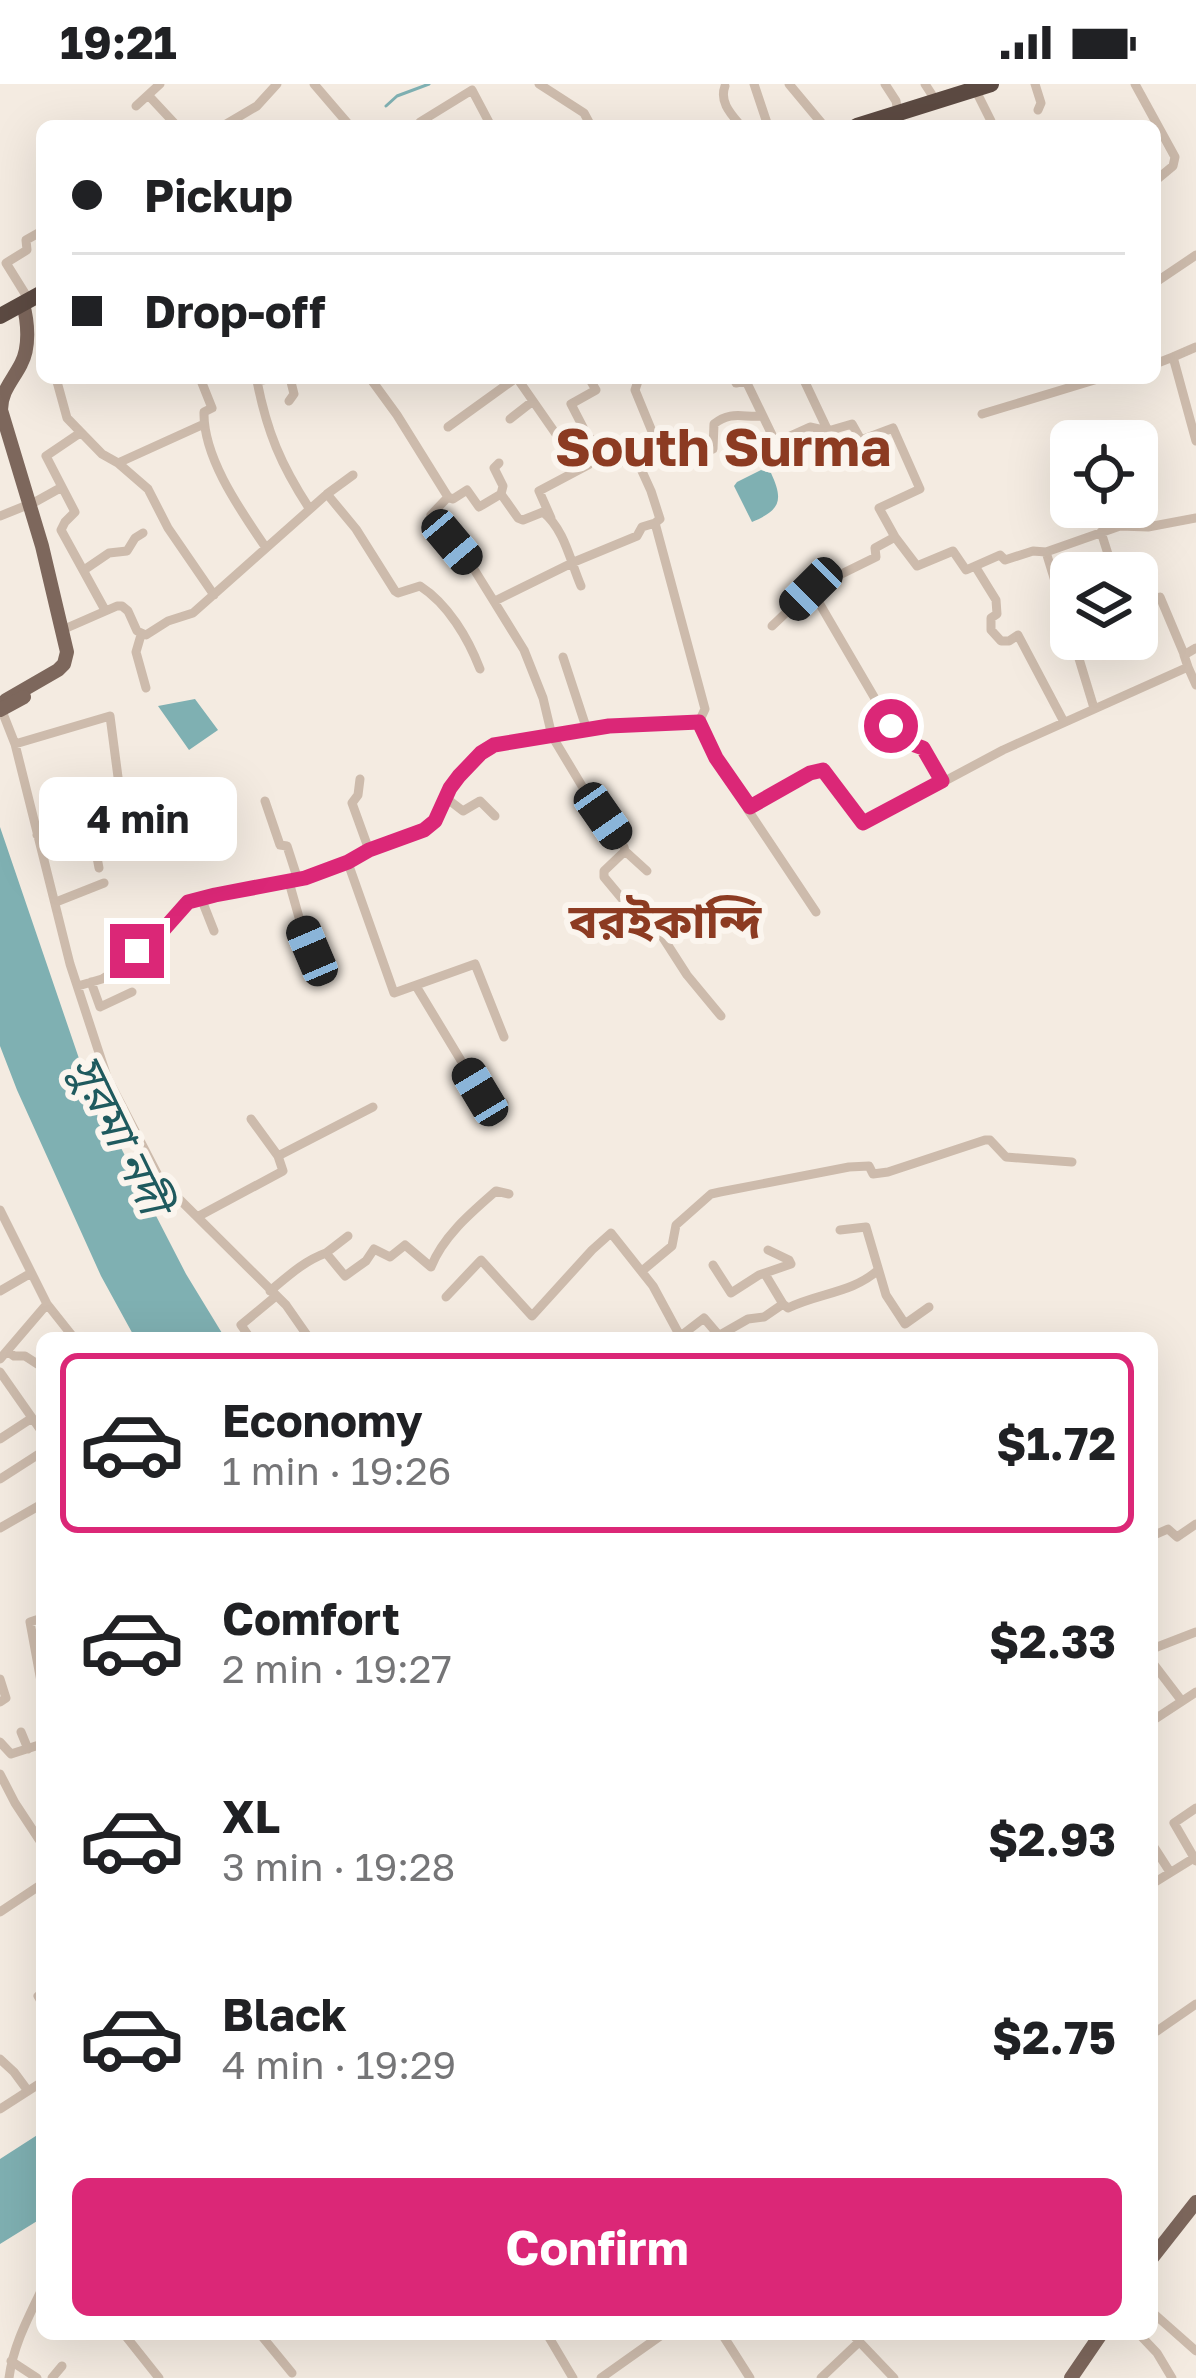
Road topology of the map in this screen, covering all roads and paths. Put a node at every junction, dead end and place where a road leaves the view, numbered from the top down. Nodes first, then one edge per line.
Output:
1 (160, 84) edge
2 (314, 84) edge
3 (539, 84) edge
4 (754, 84) edge
5 (788, 84) edge
6 (886, 84) edge
7 (926, 84) edge
8 (1035, 84) edge
9 (1135, 84) edge
10 (273, 85) edge
11 (724, 86) edge
12 (475, 87) edge
13 (977, 87) edge
14 (149, 96) junction
15 (936, 101) junction
16 (136, 106) dead end
17 (1038, 110) dead end
18 (898, 112) junction
19 (171, 120) edge
20 (233, 120) edge
21 (345, 120) edge
22 (426, 120) edge
23 (489, 120) edge
24 (587, 120) edge
25 (737, 120) edge
26 (766, 120) edge
27 (819, 120) edge
28 (874, 120) edge
29 (991, 120) edge
30 (1155, 120) edge
31 (1161, 131) edge
32 (1161, 176) edge
33 (36, 234) edge
34 (1196, 255) edge
35 (1161, 279) edge
36 (35, 298) edge
37 (0, 316) edge
38 (1196, 347) edge
39 (1173, 357) junction
40 (1161, 362) edge
41 (58, 384) edge
42 (202, 384) edge
43 (257, 384) edge
44 (292, 384) edge
45 (374, 384) edge
46 (508, 384) edge
47 (520, 384) edge
48 (592, 384) edge
49 (637, 384) edge
50 (747, 384) edge
51 (806, 384) edge
52 (1081, 384) edge
53 (289, 401) dead end
54 (533, 401) junction
55 (982, 414) dead end
56 (763, 416) junction
57 (510, 419) dead end
58 (204, 424) junction
59 (448, 427) dead end
60 (828, 431) junction
61 (80, 433) junction
62 (587, 435) junction
63 (1196, 441) edge
64 (598, 446) junction
65 (658, 446) junction
66 (635, 458) junction
67 (118, 463) junction
68 (499, 463) dead end
69 (353, 475) dead end
70 (62, 487) junction
71 (327, 494) junction
72 (501, 494) junction
73 (448, 497) junction
74 (33, 504) junction
75 (309, 508) junction
76 (550, 510) junction
77 (0, 516) edge
78 (1196, 518) edge
79 (655, 523) junction
80 (142, 532) dead end
81 (1101, 532) junction
82 (896, 537) junction
83 (266, 548) junction
84 (1046, 552) junction
85 (1107, 552) edge
86 (571, 563) junction
87 (1050, 565) edge
88 (976, 566) junction
89 (84, 570) junction
90 (580, 586) dead end
91 (811, 589) junction
92 (214, 595) junction
93 (1158, 598) edge
94 (495, 601) junction
95 (105, 610) junction
96 (772, 626) dead end
97 (65, 630) junction
98 (141, 634) junction
99 (1196, 648) edge
100 (1184, 654) junction
101 (563, 656) dead end
102 (1079, 660) edge
103 (1188, 667) junction
104 (480, 669) dead end
105 (1196, 685) edge
106 (146, 688) dead end
107 (0, 707) edge
108 (1094, 708) junction
109 (699, 722) junction
110 (1064, 722) junction
111 (587, 730) junction
112 (552, 736) junction
113 (15, 744) junction
114 (360, 779) dead end
115 (942, 781) junction
116 (446, 798) junction
117 (121, 800) dead end
118 (265, 801) dead end
119 (750, 807) junction
120 (495, 816) dead end
121 (37, 835) junction
122 (369, 850) junction
123 (625, 850) junction
124 (348, 862) junction
125 (99, 868) dead end
126 (647, 871) dead end
127 (294, 881) junction
128 (104, 883) dead end
129 (201, 898) junction
130 (56, 902) junction
131 (817, 912) dead end
132 (214, 931) dead end
133 (312, 951) dead end
134 (91, 982) junction
135 (78, 986) junction
136 (416, 986) junction
137 (132, 992) dead end
138 (721, 1016) dead end
139 (504, 1036) dead end
140 (504, 1103) dead end
141 (373, 1107) dead end
142 (251, 1118) dead end
143 (278, 1156) junction
144 (1072, 1162) dead end
145 (509, 1194) dead end
146 (0, 1210) edge
147 (199, 1216) junction
148 (840, 1229) dead end
149 (348, 1236) dead end
150 (768, 1250) dead end
151 (326, 1253) junction
152 (713, 1265) dead end
153 (878, 1270) junction
154 (642, 1271) junction
155 (31, 1273) junction
156 (765, 1274) junction
157 (0, 1292) edge
158 (273, 1293) junction
159 (446, 1297) dead end
160 (47, 1304) junction
161 (783, 1304) junction
162 (929, 1307) dead end
163 (69, 1332) edge
164 (246, 1332) edge
165 (306, 1332) edge
166 (676, 1332) edge
167 (686, 1332) edge
168 (717, 1332) edge
169 (728, 1332) edge
170 (3, 1355) edge
171 (36, 1363) edge
172 (0, 1372) edge
173 (32, 1418) junction
174 (36, 1424) edge
175 (0, 1438) edge
176 (36, 1456) edge
177 (0, 1478) edge
178 (36, 1507) edge
179 (1196, 1524) edge
180 (0, 1528) edge
181 (1158, 1533) edge
182 (36, 1620) edge
183 (1195, 1634) edge
184 (1158, 1647) edge
185 (36, 1658) edge
186 (1158, 1670) edge
187 (0, 1679) edge
188 (1196, 1692) edge
189 (1181, 1700) junction
190 (0, 1702) edge
191 (1158, 1717) edge
192 (21, 1732) dead end
193 (0, 1742) edge
194 (36, 1746) edge
195 (28, 1749) junction
196 (5, 1757) edge
197 (0, 1774) edge
198 (1196, 1808) edge
199 (36, 1835) edge
200 (1158, 1853) edge
201 (1195, 1860) edge
202 (1170, 1872) junction
203 (1158, 1880) edge
204 (36, 1888) edge
205 (0, 1912) edge
206 (1196, 2004) edge
207 (1158, 2030) edge
208 (0, 2059) edge
209 (36, 2086) edge
210 (28, 2091) junction
211 (0, 2109) edge
212 (1196, 2202) edge
213 (1158, 2250) edge
214 (36, 2300) edge
215 (1158, 2317) edge
216 (129, 2340) edge
217 (265, 2340) edge
218 (552, 2340) edge
219 (655, 2340) edge
220 (726, 2340) edge
221 (853, 2340) edge
222 (857, 2340) edge
223 (1097, 2340) edge
224 (1145, 2340) edge
225 (1196, 2351) edge
226 (11, 2361) junction
227 (62, 2366) dead end
228 (292, 2373) dead end
229 (9, 2378) edge
230 (38, 2378) edge
231 (52, 2378) edge
232 (159, 2378) edge
233 (574, 2378) edge
234 (601, 2378) edge
235 (750, 2378) edge
236 (821, 2378) edge
237 (894, 2378) edge
238 (1071, 2378) edge
239 (1172, 2378) edge

1 - 14 street
2 - 21 street
3 - 24 street
4 - 26 street
5 - 27 street
6 - 18 street
7 - 15 street
8 - 17 street
9 - 30 street
10 - 20 street
11 - 25 street
12 - 22 street
12 - 23 street
13 - 15 highway
13 - 29 street
14 - 16 street
14 - 19 street
15 - 18 highway
18 - 28 highway
31 - 32 street
33 - 36 street
34 - 35 street
36 - 37 highway
36 - 74 main road
38 - 39 street
39 - 40 street
39 - 63 street
41 - 61 street
42 - 58 street
43 - 75 street
44 - 53 street
45 - 73 street
46 - 59 street
47 - 54 street
48 - 62 street
49 - 65 street
50 - 56 street
51 - 60 street
52 - 55 street
54 - 57 street
54 - 62 street
56 - 60 street
56 - 65 street
58 - 67 street
58 - 83 street
60 - 82 street
61 - 67 street
61 - 70 street
62 - 64 street
64 - 66 street
64 - 76 street
65 - 66 street
66 - 79 street
67 - 92 street
68 - 72 street
69 - 71 street
70 - 74 street
70 - 89 street
71 - 75 street
71 - 104 street
72 - 73 street
72 - 76 street
73 - 94 street
74 - 77 street
74 - 97 main road
75 - 83 street
76 - 86 street
78 - 81 street
79 - 86 street
79 - 109 street
80 - 89 street
81 - 84 street
81 - 85 street
82 - 88 street
82 - 91 street
83 - 92 street
84 - 87 street
84 - 88 street
86 - 90 street
86 - 94 street
88 - 110 street
89 - 95 street
91 - 96 street
91 - 115 street
92 - 98 street
93 - 100 street
94 - 112 street
95 - 97 street
95 - 98 street
97 - 107 main road, bridge
98 - 106 street
99 - 100 street
100 - 103 street
101 - 111 street
102 - 108 street
103 - 105 street
103 - 108 street
107 - 113 street
108 - 110 street
109 - 111 street
109 - 119 street
110 - 115 street
111 - 112 street
112 - 116 street
112 - 123 street
113 - 117 street
113 - 121 street
114 - 122 street
115 - 119 street
116 - 120 street
116 - 122 street
118 - 127 street
119 - 131 street
121 - 125 street
121 - 130 street
122 - 124 street
123 - 126 street
123 - 138 street
124 - 127 street
124 - 136 street
127 - 129 street
127 - 133 street
128 - 130 street
129 - 132 street
129 - 134 street
130 - 135 street
134 - 135 street
134 - 137 street
135 - 147 street
136 - 139 street
136 - 140 street
141 - 143 street
142 - 143 street
143 - 147 street
144 - 154 street
145 - 151 street
146 - 155 street
147 - 158 street
148 - 153 street
149 - 151 street
150 - 156 street
151 - 158 street
152 - 156 street
153 - 161 street
153 - 162 street
154 - 159 street
154 - 166 street
155 - 157 street
155 - 160 street
156 - 161 street
158 - 164 street
158 - 165 street
160 - 163 street
160 - 170 street
161 - 169 street
167 - 168 street
170 - 171 street
172 - 173 street
173 - 174 street
173 - 175 street
176 - 177 street
178 - 180 street
179 - 181 street
182 - 185 street
183 - 184 street
186 - 189 street
187 - 190 street
188 - 189 street
189 - 191 street
192 - 195 street
193 - 196 street
194 - 195 street
195 - 196 street
197 - 199 street
198 - 201 street
200 - 202 street
201 - 202 street
202 - 203 street
204 - 205 street
206 - 207 street
208 - 210 street
209 - 210 street
210 - 211 street
212 - 213 main road
214 - 226 street
215 - 225 street
216 - 232 street
217 - 228 street
218 - 233 street
219 - 234 street
220 - 235 street
221 - 236 street
222 - 237 street
223 - 238 main road
224 - 239 street
226 - 229 street
226 - 230 street
227 - 231 street

